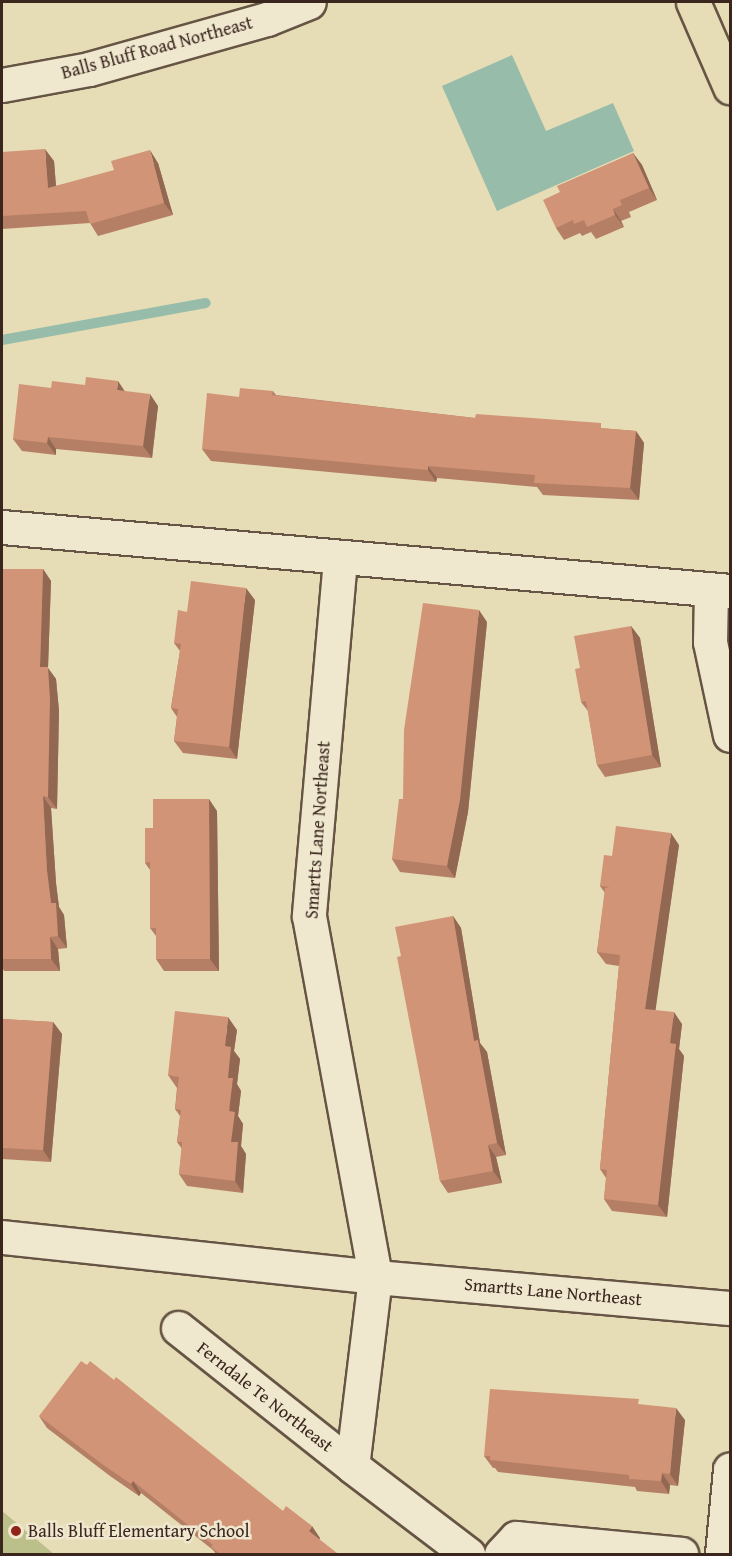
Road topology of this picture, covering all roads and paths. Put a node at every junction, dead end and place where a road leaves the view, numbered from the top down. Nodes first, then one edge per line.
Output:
1 (309, 2) edge
2 (693, 2) edge
3 (2, 85) edge
4 (730, 87) edge
5 (2, 527) edge
6 (340, 559) junction
7 (721, 591) edge
8 (730, 735) edge
9 (2, 1237) edge
10 (375, 1277) junction
11 (730, 1308) edge
12 (178, 1328) dead end
13 (352, 1466) junction
14 (730, 1469) edge
15 (468, 1554) edge
16 (501, 1554) edge
17 (681, 1554) edge
18 (722, 1554) edge

1 - 3 street, Balls Bluff Road Northeast
2 - 4 main road
5 - 6 street
6 - 7 street
6 - 10 street, Smartts Lane Northeast
7 - 8 street
9 - 10 street, Smartts Lane Northeast
10 - 11 street, Smartts Lane Northeast
10 - 13 street, Ferndale Te Northeast
12 - 13 street, Ferndale Te Northeast
13 - 15 street, Ferndale Te Northeast
14 - 18 street
16 - 17 street

